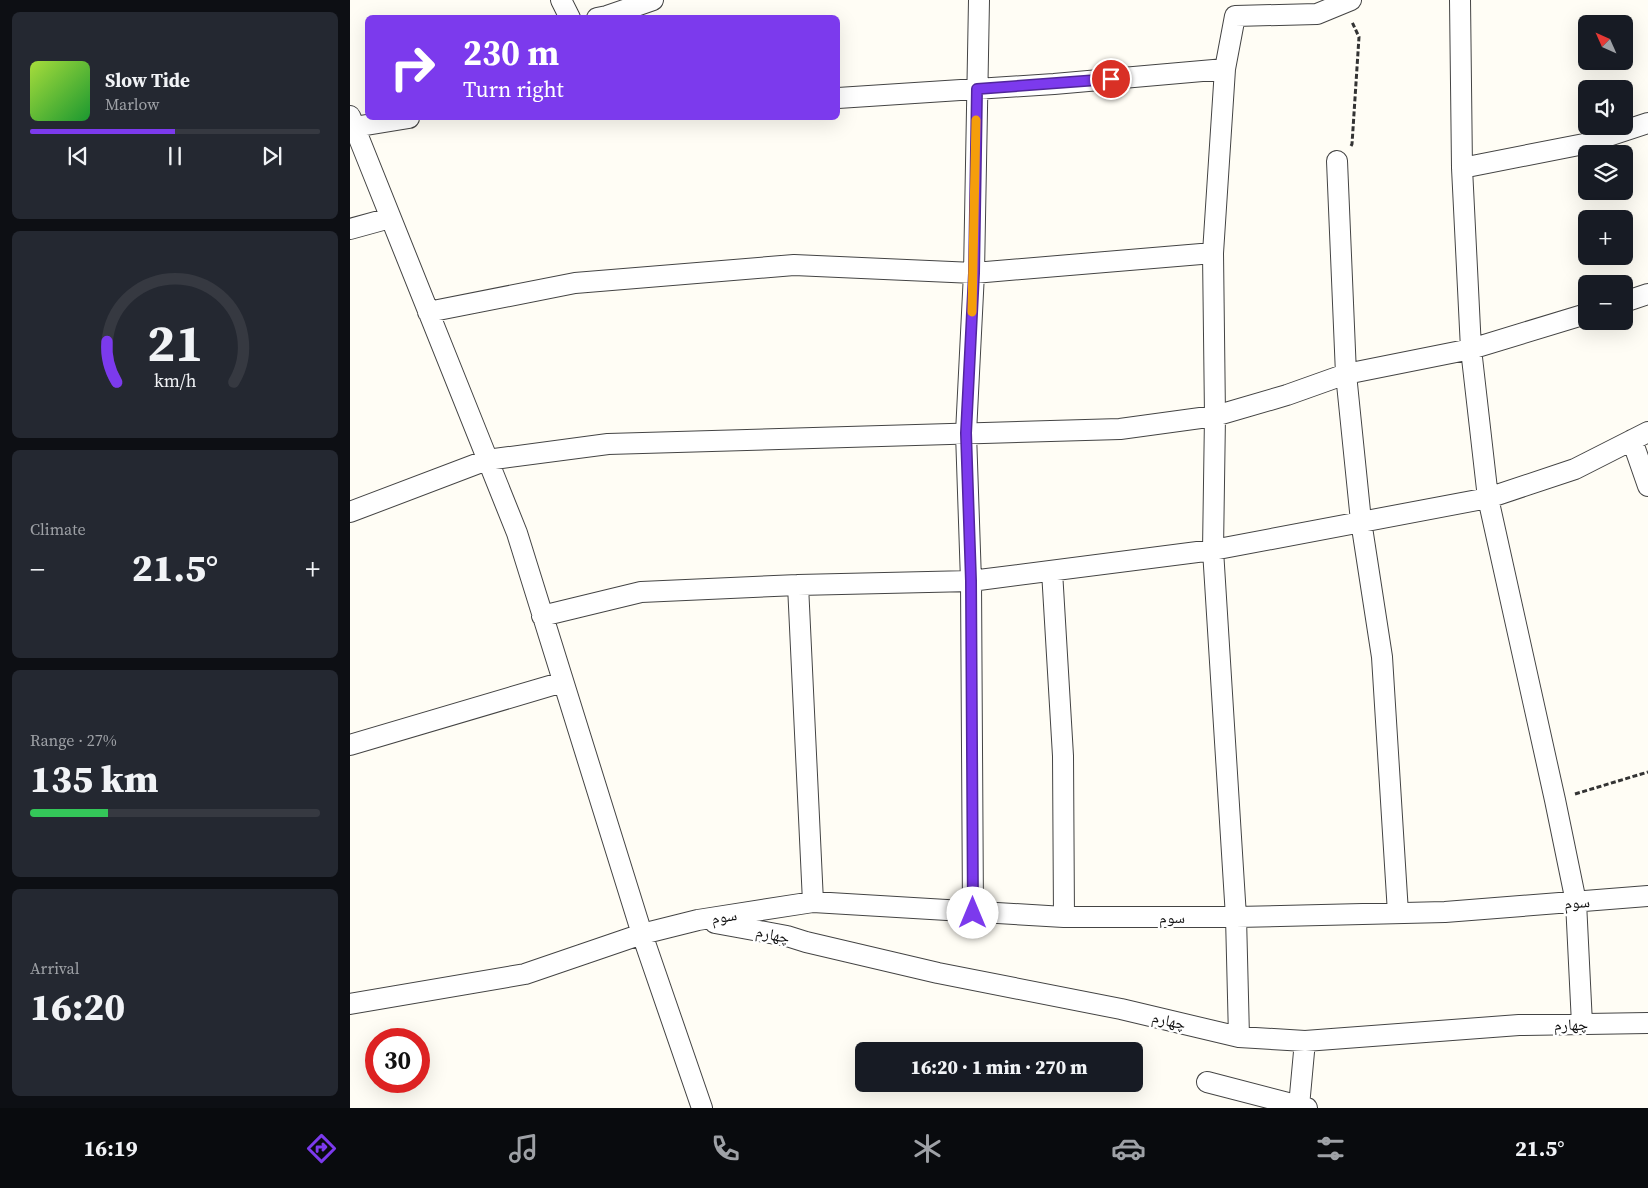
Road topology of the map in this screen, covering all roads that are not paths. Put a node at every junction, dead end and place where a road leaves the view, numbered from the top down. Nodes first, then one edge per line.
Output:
1 (561, 0) edge
2 (653, 0) edge
3 (979, 0) edge
4 (1460, 0) edge
5 (1347, 2) edge
6 (1236, 8) edge
7 (568, 15) edge
8 (610, 15) edge
9 (1225, 69) junction
10 (977, 89) junction
11 (840, 98) edge
12 (380, 120) edge
13 (352, 122) edge
14 (1648, 123) edge
15 (1337, 161) road end
16 (1462, 168) junction
17 (390, 218) junction
18 (350, 230) edge
19 (1213, 253) junction
20 (974, 273) junction
21 (1648, 294) edge
22 (1633, 299) edge
23 (428, 312) junction
24 (1578, 316) edge
25 (1471, 349) junction
26 (1346, 374) junction
27 (1216, 416) junction
28 (966, 433) junction
29 (1640, 436) edge
30 (487, 460) junction
31 (1648, 486) edge
32 (1488, 498) junction
33 (350, 512) edge
34 (1361, 521) junction
35 (1214, 550) junction
36 (1052, 571) junction
37 (971, 581) junction
38 (798, 585) junction
39 (542, 616) junction
40 (563, 682) junction
41 (350, 744) edge
42 (1648, 896) edge
43 (813, 902) junction
44 (1576, 902) junction
45 (973, 913) junction
46 (1398, 913) junction
47 (1236, 916) junction
48 (1064, 918) junction
49 (698, 920) junction
50 (642, 934) junction
51 (350, 1004) edge
52 (1648, 1023) edge
53 (1582, 1024) junction
54 (1239, 1037) junction
55 (1305, 1041) junction
56 (1207, 1082) dead end
57 (1303, 1107) edge
58 (702, 1108) edge

1 - 7 street
2 - 8 street
3 - 10 street
4 - 16 street
5 - 6 street
6 - 9 street
9 - 10 street
9 - 19 street
10 - 11 street
10 - 20 street
12 - 13 street
13 - 17 street
14 - 16 street
15 - 26 street
16 - 25 street
17 - 18 street
17 - 23 street
19 - 20 street
19 - 27 street
20 - 23 street
20 - 28 street
21 - 22 street
23 - 30 street
24 - 25 street
25 - 26 street
25 - 32 street
26 - 27 street
26 - 34 street
27 - 28 street
27 - 35 street
28 - 30 street
28 - 37 street
29 - 31 street
29 - 32 street
30 - 33 street
30 - 39 street
32 - 34 street
32 - 44 street
34 - 35 street
34 - 46 street
35 - 36 street
35 - 47 street
36 - 37 street
36 - 48 street
37 - 38 street
37 - 45 street
38 - 39 street
38 - 43 street
39 - 40 street
40 - 41 street
40 - 50 street
42 - 44 street, سوم
43 - 45 street, سوم
43 - 49 street, سوم
44 - 46 street, سوم
44 - 53 street
45 - 48 street, سوم
46 - 47 street, سوم
47 - 48 street, سوم
47 - 54 street
49 - 50 street, سوم
49 - 54 street, چهارم
50 - 51 street, سوم
50 - 58 street
52 - 53 street, چهارم
53 - 55 street, چهارم
54 - 55 street, چهارم
55 - 57 street
56 - 57 street

